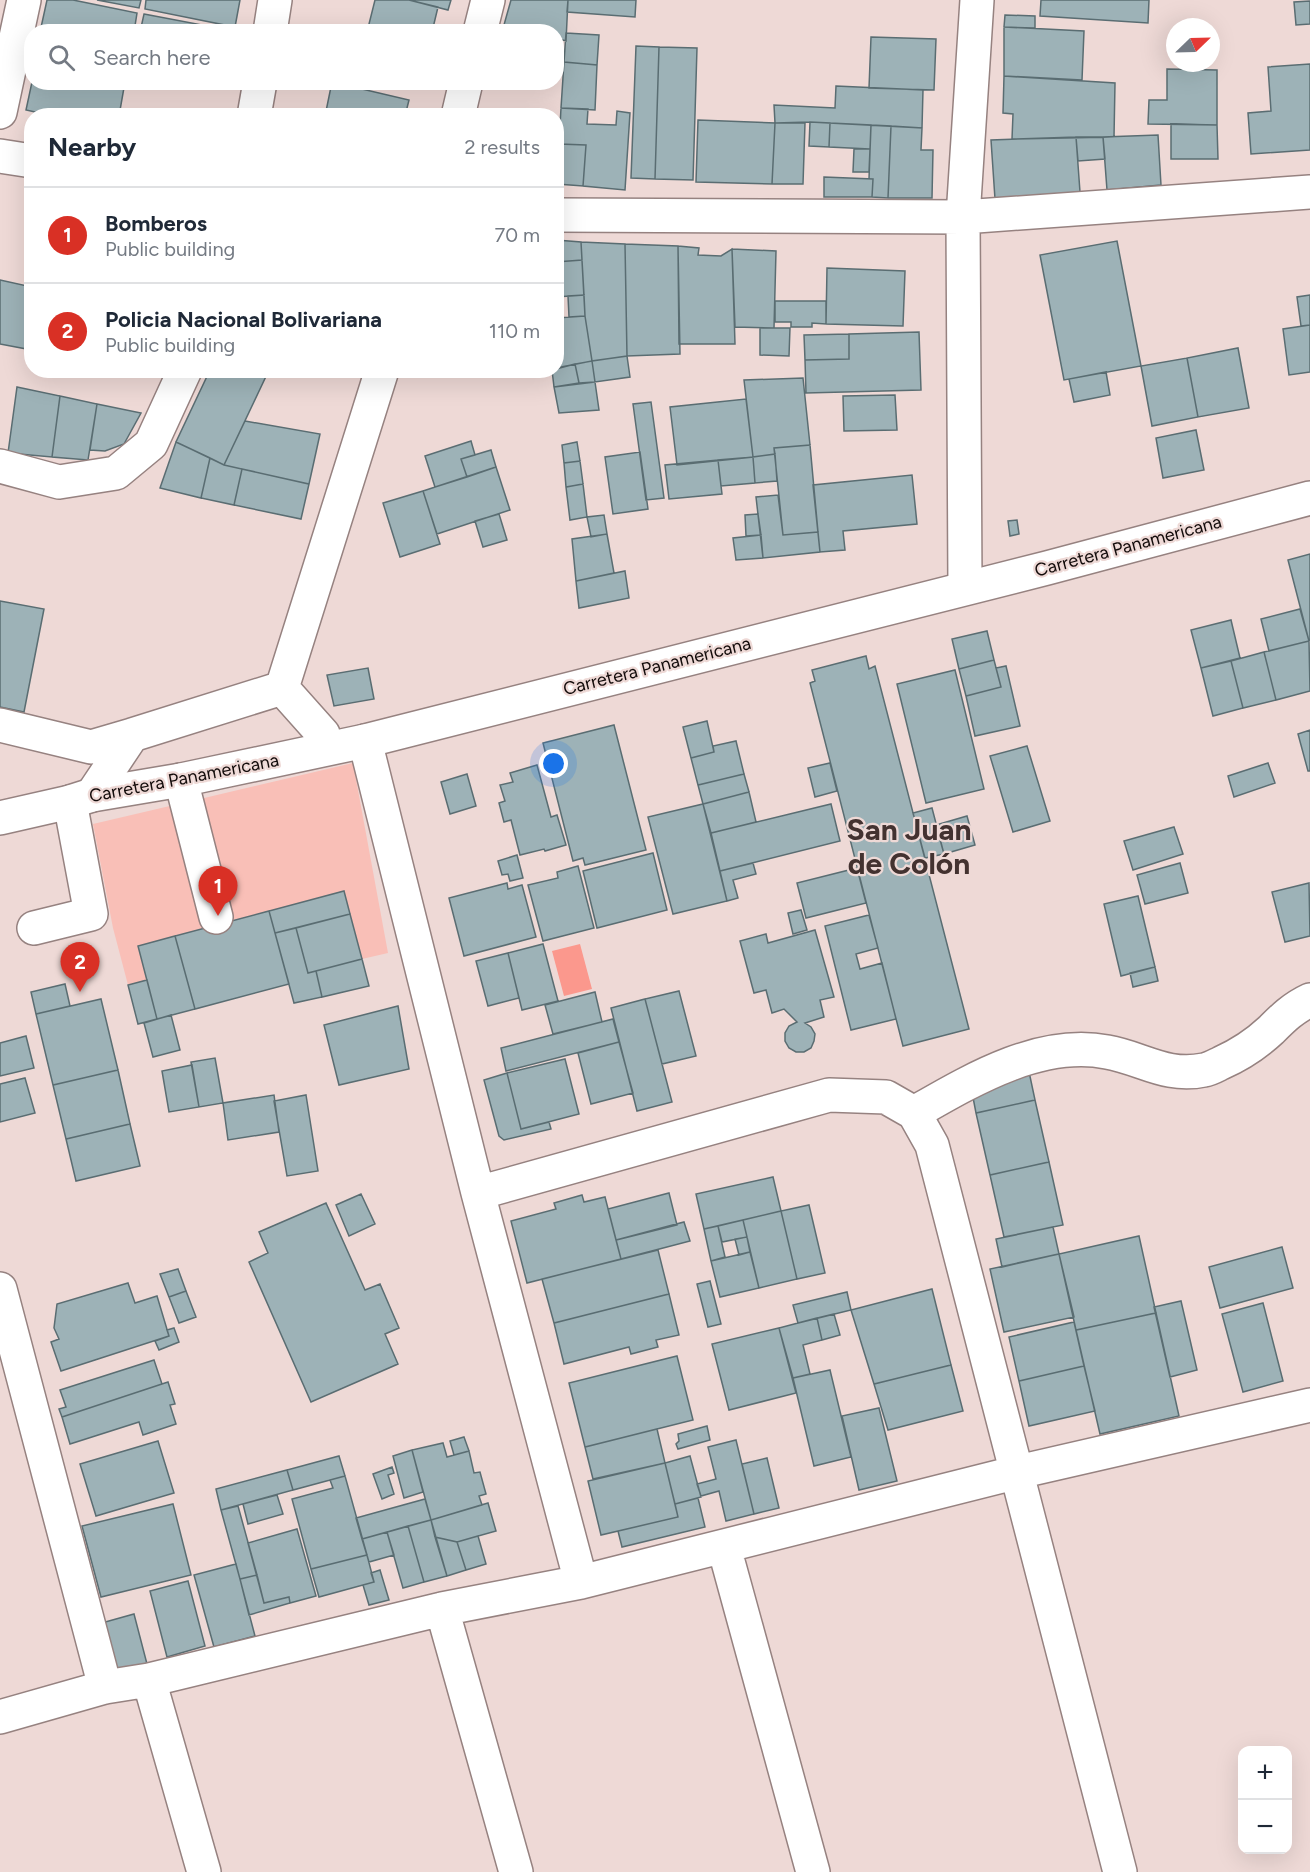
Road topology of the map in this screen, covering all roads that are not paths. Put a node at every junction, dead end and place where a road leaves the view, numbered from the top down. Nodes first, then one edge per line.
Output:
1 (24, 0) edge
2 (275, 0) edge
3 (488, 0) edge
4 (977, 0) edge
5 (271, 24) edge
6 (482, 24) edge
7 (259, 90) edge
8 (464, 90) edge
9 (255, 108) edge
10 (460, 108) edge
11 (0, 112) edge
12 (0, 156) edge
13 (24, 160) edge
14 (1310, 192) edge
15 (564, 215) edge
16 (963, 217) junction
17 (181, 378) edge
18 (379, 378) edge
19 (0, 466) edge
20 (1310, 498) edge
21 (965, 587) junction
22 (282, 688) junction
23 (0, 725) edge
24 (132, 735) junction
25 (365, 741) junction
26 (322, 750) junction
27 (181, 780) junction
28 (81, 798) junction
29 (0, 818) edge
30 (216, 917) dead end
31 (34, 928) dead end
32 (1310, 1000) edge
33 (914, 1113) junction
34 (478, 1193) junction
35 (0, 1289) edge
36 (1310, 1405) edge
37 (1018, 1472) junction
38 (724, 1547) junction
39 (581, 1582) junction
40 (442, 1609) junction
41 (149, 1680) junction
42 (105, 1687) junction
43 (0, 1718) edge
44 (204, 1872) edge
45 (516, 1872) edge
46 (813, 1872) edge
47 (1120, 1872) edge

1 - 11 street
2 - 5 street
3 - 6 street
4 - 16 street
7 - 9 street
8 - 10 street
12 - 13 street
14 - 16 street
15 - 16 street
16 - 21 street
17 - 19 street
18 - 22 street
20 - 21 street, Carretera Panamericana
21 - 25 street, Carretera Panamericana
22 - 24 street
22 - 26 street
23 - 24 street
24 - 28 street
25 - 26 street, Carretera Panamericana
25 - 34 street
26 - 27 street, Carretera Panamericana
27 - 28 street, Carretera Panamericana
27 - 30 street
28 - 29 street, Carretera Panamericana
28 - 31 street
32 - 33 street
33 - 34 street
33 - 37 street
34 - 39 street
35 - 42 street
36 - 37 street
37 - 38 street
37 - 47 street
38 - 39 street
38 - 46 street
39 - 40 street
40 - 41 street
40 - 45 street
41 - 42 street
41 - 44 street
42 - 43 street

